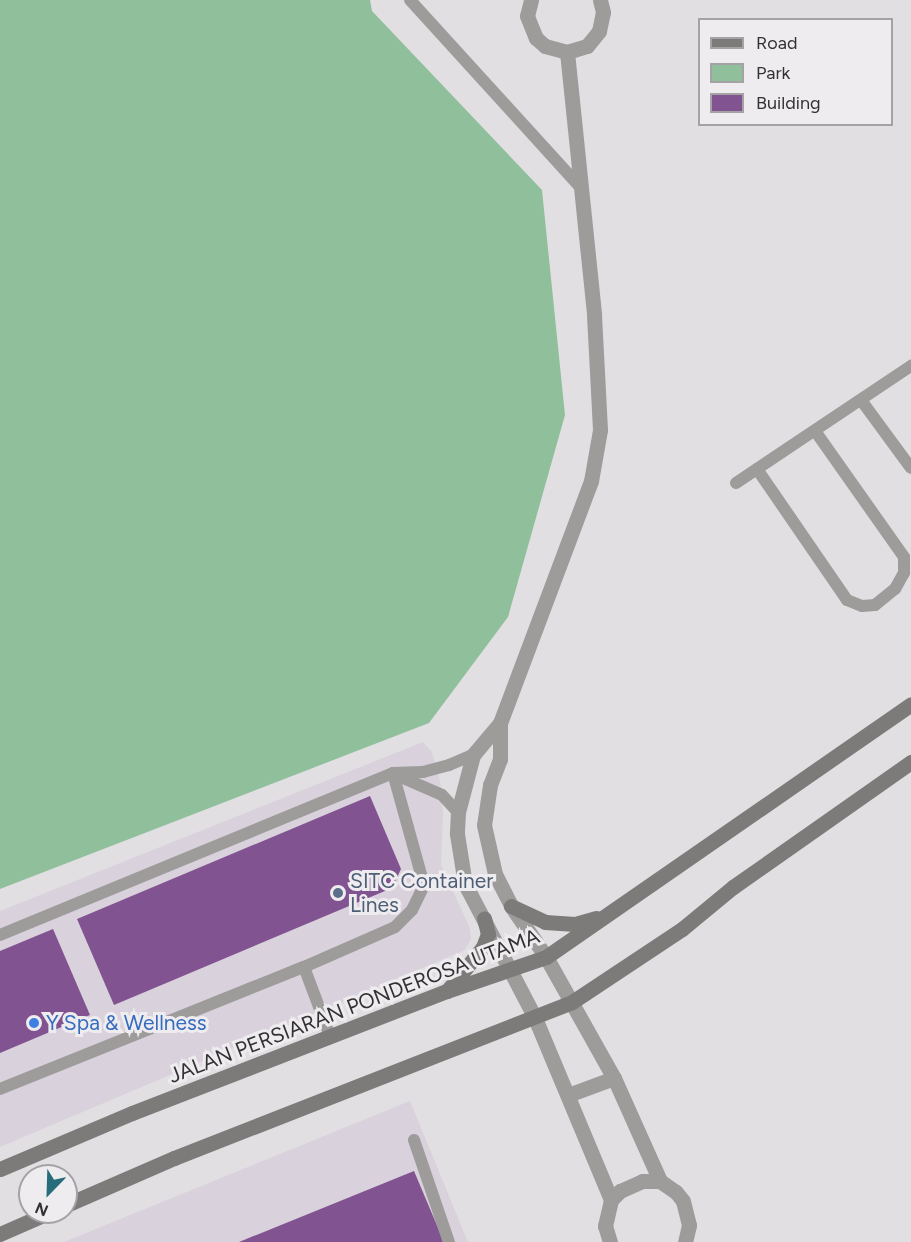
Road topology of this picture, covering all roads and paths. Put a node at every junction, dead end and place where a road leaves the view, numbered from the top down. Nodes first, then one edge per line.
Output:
1 (410, 0) edge
2 (600, 0) edge
3 (528, 1) edge
4 (567, 52) junction
5 (581, 188) junction
6 (911, 366) edge
7 (861, 400) junction
8 (815, 431) junction
9 (911, 468) edge
10 (757, 469) junction
11 (736, 483) dead end
12 (911, 704) edge
13 (500, 723) junction
14 (472, 755) junction
15 (911, 762) edge
16 (393, 773) junction
17 (458, 812) junction
18 (511, 906) junction
19 (611, 914) junction
20 (484, 918) junction
21 (0, 935) edge
22 (546, 957) junction
23 (304, 967) junction
24 (511, 969) junction
25 (447, 990) junction
26 (572, 1002) junction
27 (535, 1018) junction
28 (330, 1036) junction
29 (614, 1078) junction
30 (0, 1089) edge
31 (568, 1095) junction
32 (414, 1140) dead end
33 (0, 1169) edge
34 (660, 1181) junction
35 (78, 1200) edge
36 (611, 1200) junction
37 (23, 1224) edge
38 (0, 1234) edge
39 (688, 1240) edge
40 (449, 1242) edge
41 (610, 1242) edge

1 - 5 lane
2 - 4 street
3 - 4 street
4 - 5 street
5 - 13 street
6 - 7 lane
7 - 8 lane
7 - 9 lane
8 - 10 lane
8 - 10 lane
10 - 11 lane
12 - 19 main road, JALAN PERSIARAN PONDEROSA UTAMA
13 - 14 street
13 - 18 street
14 - 16 lane
14 - 17 street
15 - 26 main road
16 - 17 lane
16 - 21 lane
16 - 23 lane
17 - 20 street
18 - 19 main road
18 - 22 street
19 - 22 main road, JALAN PERSIARAN PONDEROSA UTAMA
20 - 24 street
20 - 25 main road
22 - 24 main road, JALAN PERSIARAN PONDEROSA UTAMA
22 - 26 street
23 - 28 lane
23 - 30 lane
24 - 25 main road, JALAN PERSIARAN PONDEROSA UTAMA
24 - 27 street
25 - 28 main road, JALAN PERSIARAN PONDEROSA UTAMA
26 - 27 main road
26 - 29 street
27 - 31 street
27 - 35 main road
28 - 33 main road, JALAN PERSIARAN PONDEROSA UTAMA
29 - 31 street
29 - 34 street
31 - 36 street
32 - 40 lane
34 - 36 street
34 - 39 street
36 - 41 street
37 - 38 main road

